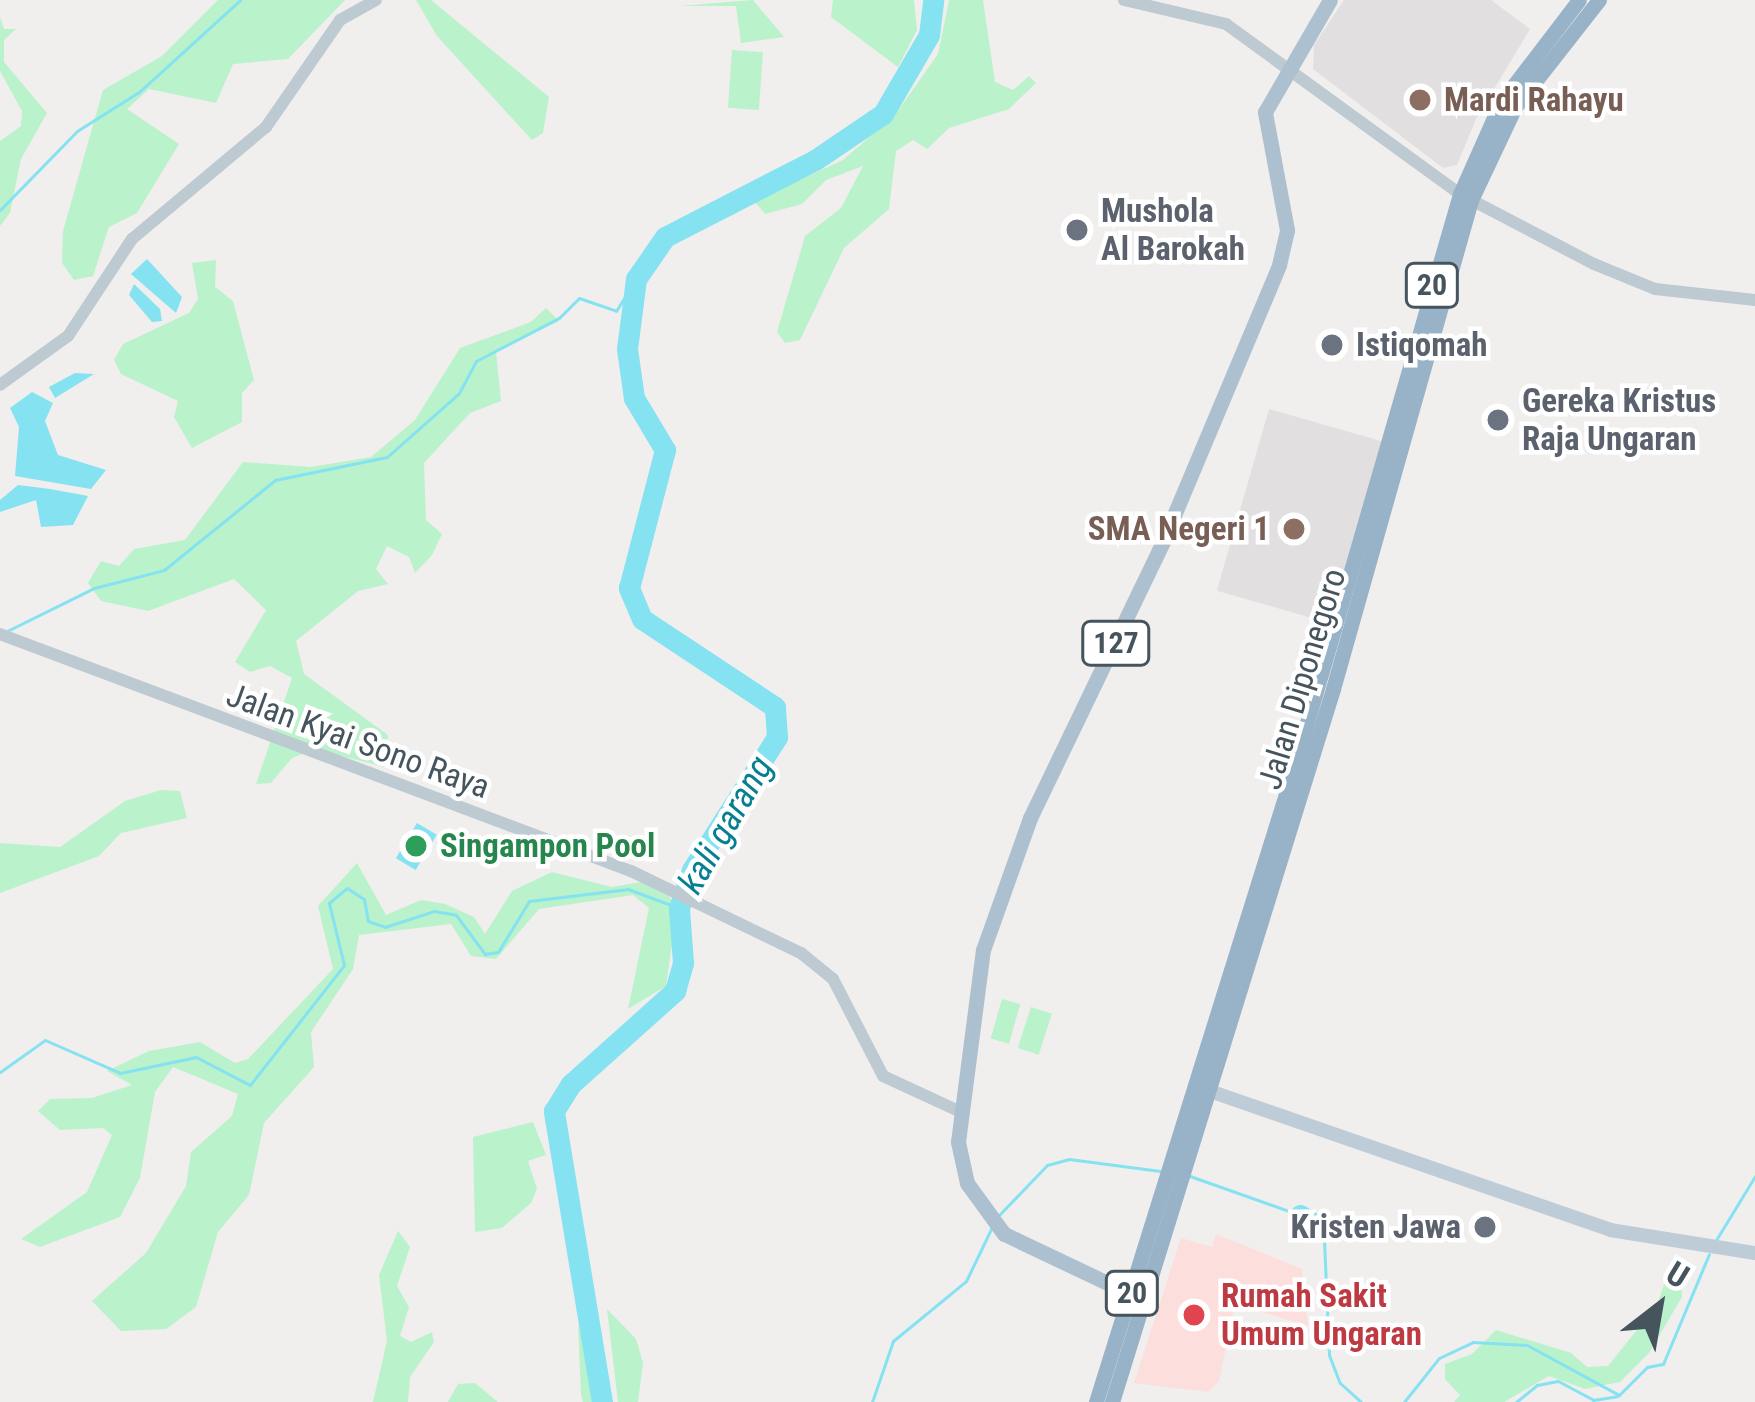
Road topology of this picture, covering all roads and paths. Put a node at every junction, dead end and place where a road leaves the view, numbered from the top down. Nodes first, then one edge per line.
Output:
1 (376, 0) edge
2 (1124, 0) edge
3 (1330, 0) edge
4 (1580, 0) edge
5 (1599, 0) edge
6 (1286, 67) junction
7 (1465, 197) junction
8 (1755, 300) edge
9 (0, 385) edge
10 (2, 635) edge
11 (1204, 1088) junction
12 (961, 1112) junction
13 (1755, 1253) edge
14 (1140, 1298) junction
15 (1096, 1402) edge
16 (1112, 1402) edge

1 - 9 street
2 - 6 street
3 - 6 main road, 127
4 - 7 highway, Jalan Diponegoro / 20
5 - 7 highway, Jalan Diponegoro / 20
6 - 7 street
6 - 12 main road, 127
7 - 8 street
7 - 11 highway, Jalan Diponegoro / 20
10 - 12 street, Jalan Kyai Sono Raya
11 - 13 main road
11 - 14 highway, Jalan Diponegoro / 20
12 - 14 main road, 127
14 - 15 highway, Jalan Diponegoro / 20
14 - 16 highway, Jalan Diponegoro / 20

